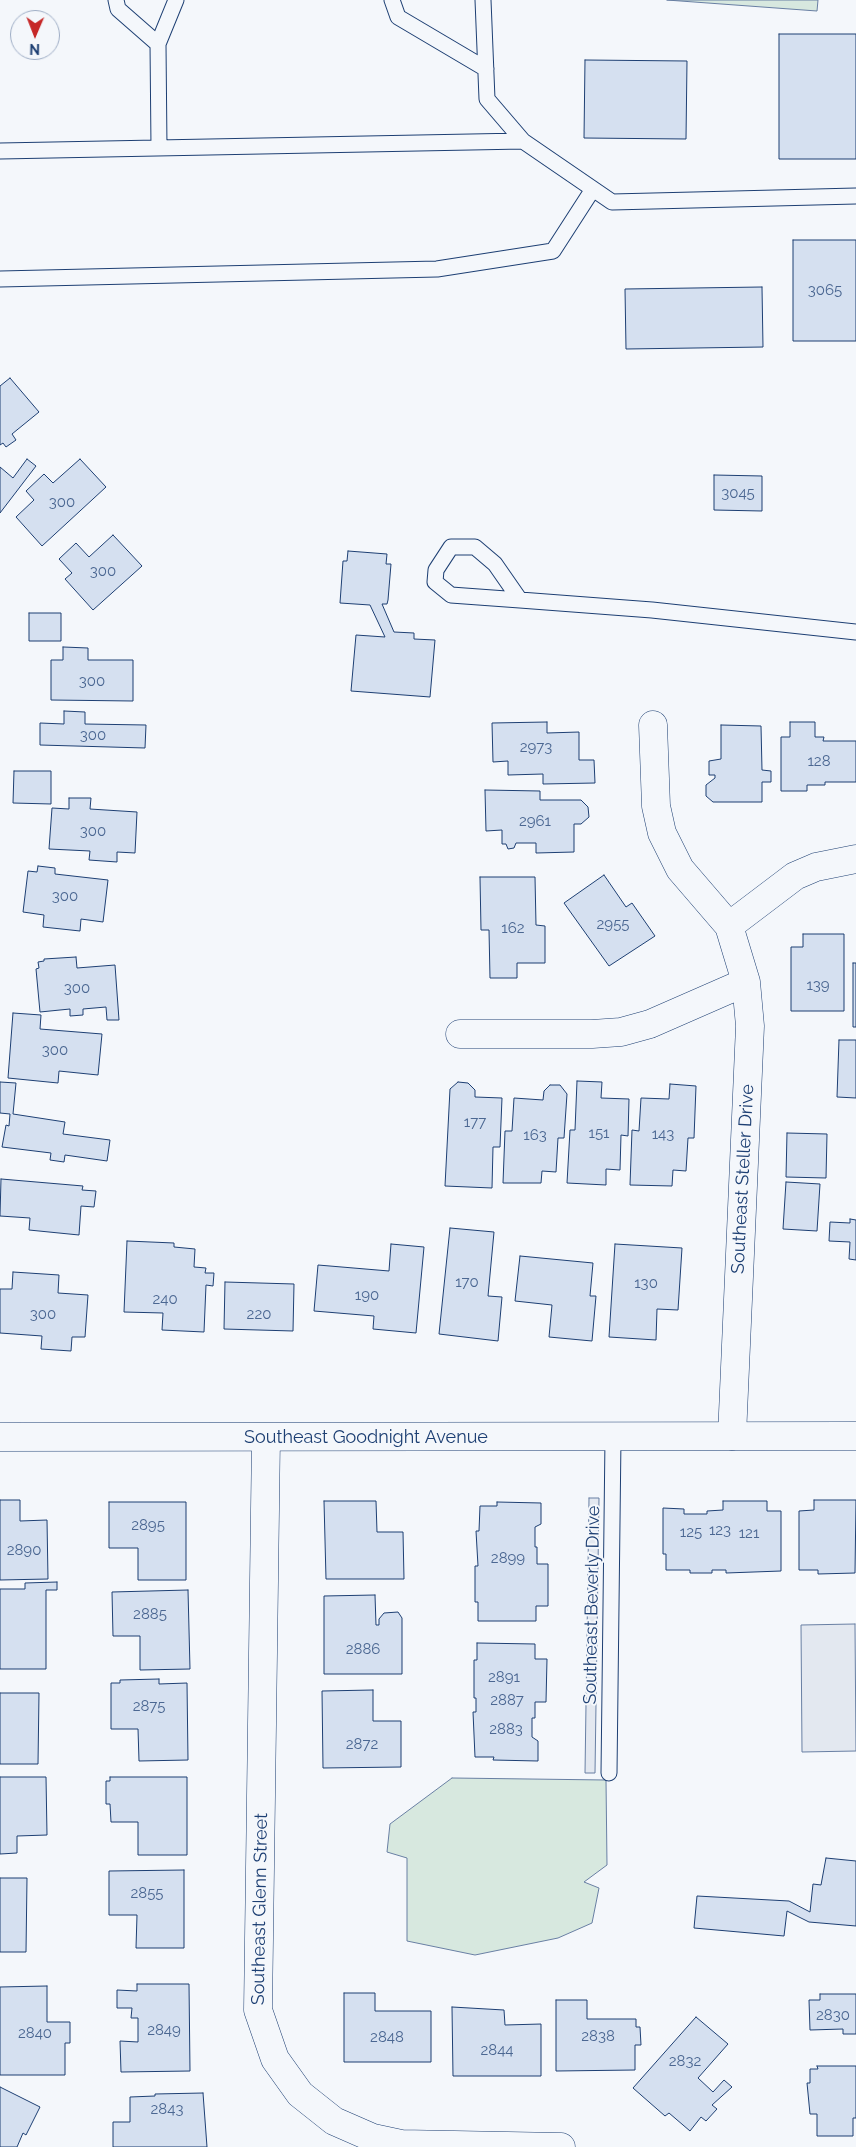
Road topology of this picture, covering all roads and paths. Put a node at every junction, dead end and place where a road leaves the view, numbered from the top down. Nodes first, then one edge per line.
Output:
1 (116, 0) edge
2 (176, 0) edge
3 (392, 0) edge
4 (483, 0) edge
5 (158, 44) junction
6 (486, 69) junction
7 (523, 142) junction
8 (159, 148) junction
9 (0, 151) edge
10 (593, 189) junction
11 (856, 196) edge
12 (0, 279) edge
13 (520, 600) junction
14 (856, 632) edge
15 (653, 725) dead end
16 (856, 859) edge
17 (729, 926) junction
18 (746, 982) junction
19 (460, 1034) dead end
20 (732, 1436) junction
21 (856, 1436) edge
22 (0, 1437) edge
23 (266, 1438) junction
24 (613, 1438) junction
25 (609, 1773) dead end
26 (561, 2147) edge

1 - 5 lane
2 - 5 lane
3 - 6 lane
4 - 6 lane
5 - 8 lane
6 - 7 lane
7 - 8 lane
7 - 10 lane
8 - 9 lane
10 - 11 lane
10 - 12 lane
13 - 13 lane
13 - 14 lane
15 - 17 street
16 - 17 street
17 - 18 street, Southeast Steller Drive
18 - 19 street
18 - 20 street, Southeast Steller Drive
20 - 21 street, Southeast Goodnight Avenue
20 - 24 street, Southeast Goodnight Avenue
22 - 23 street, Southeast Goodnight Avenue
23 - 24 street, Southeast Goodnight Avenue
23 - 26 street, Southeast Glenn Street
24 - 25 lane, Southeast Beverly Drive

